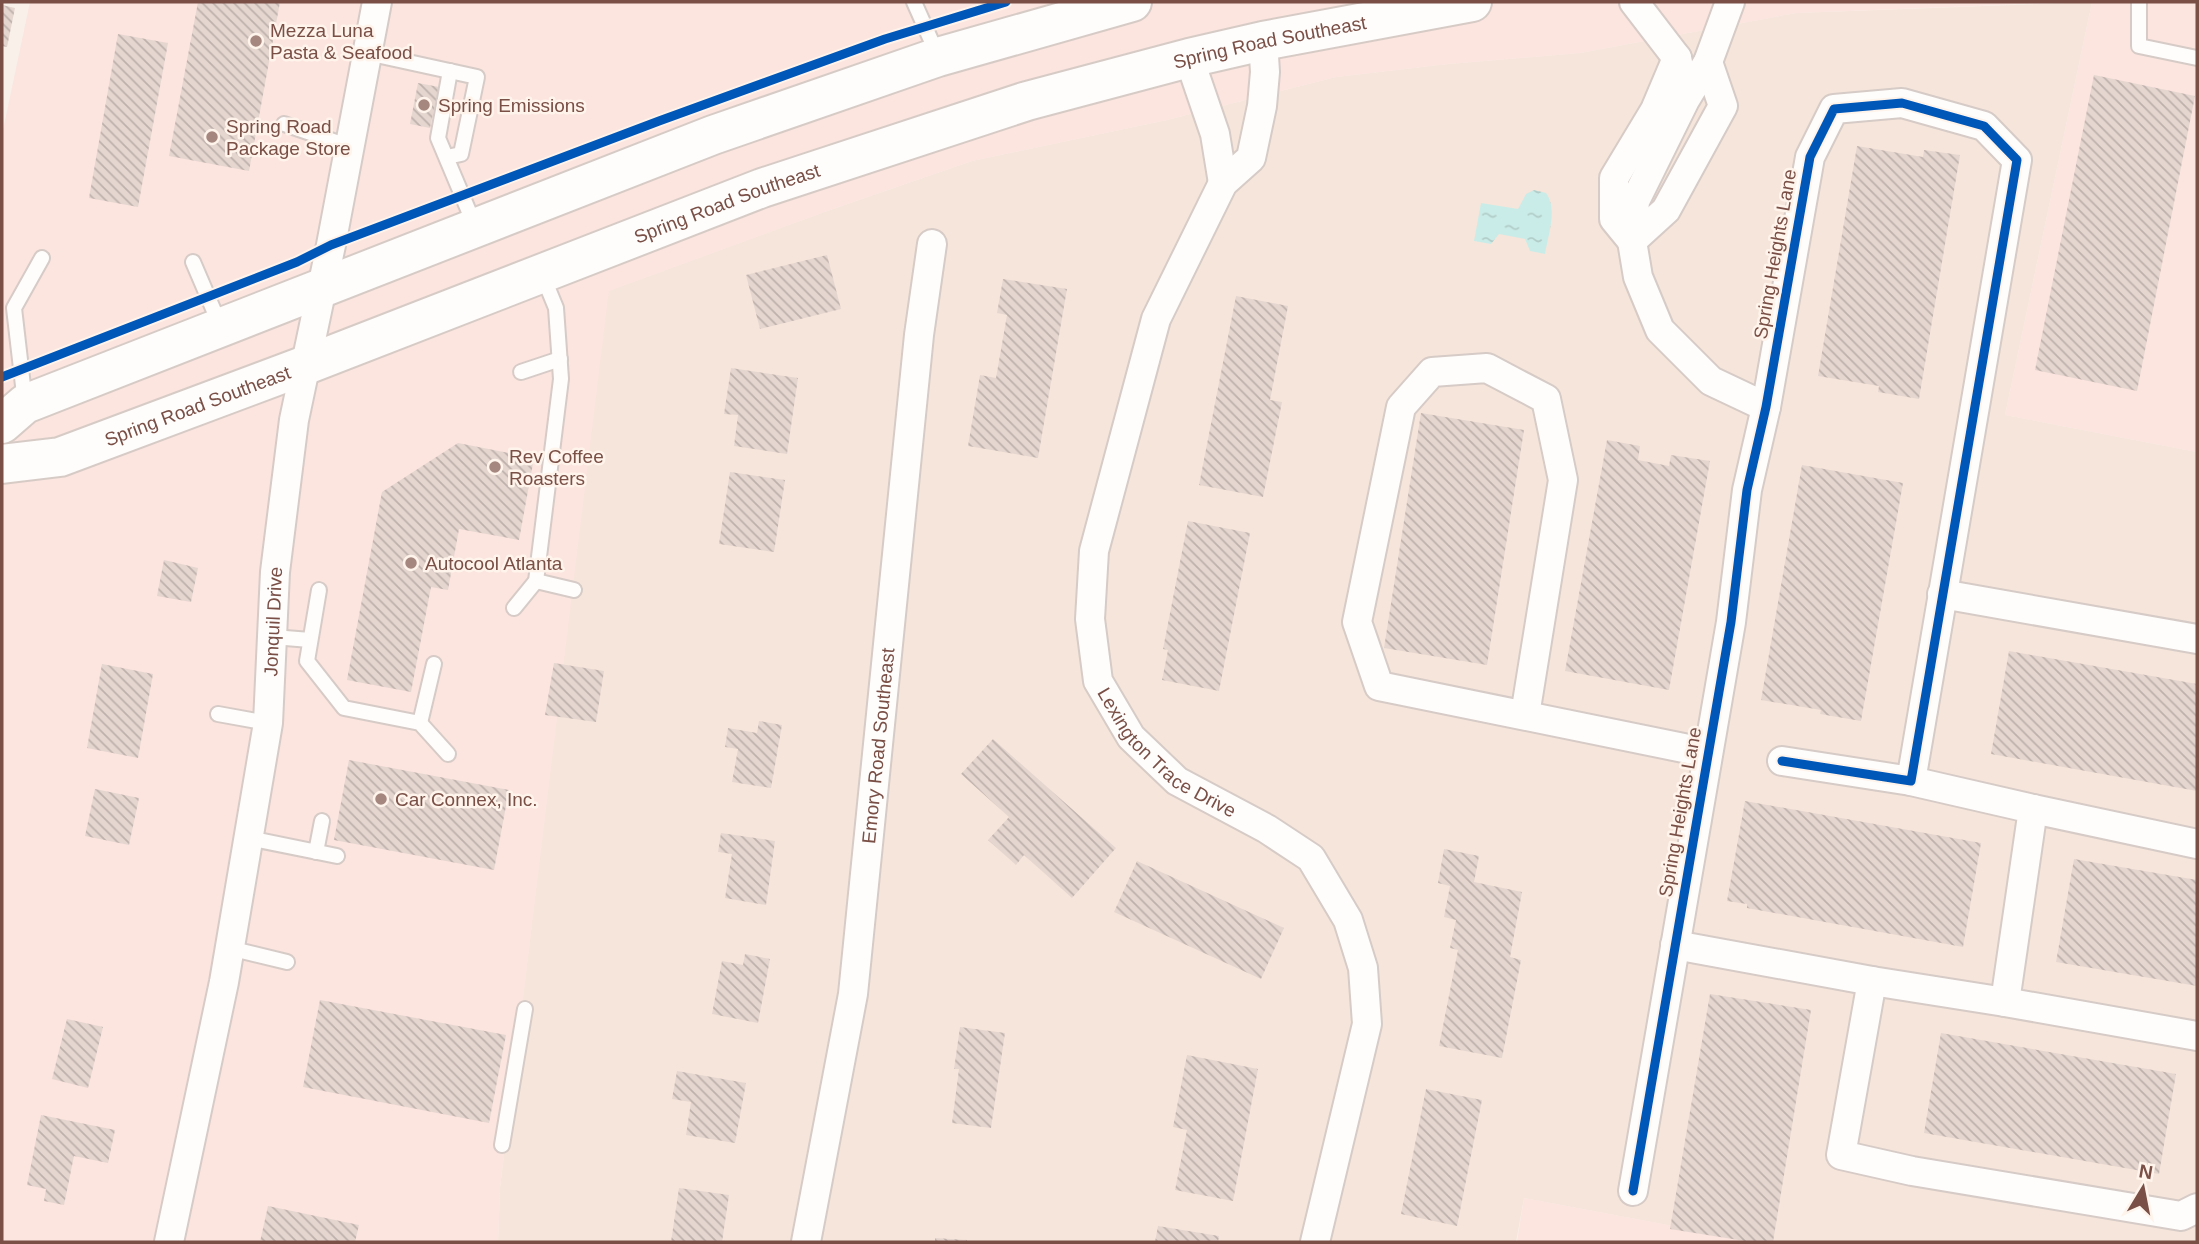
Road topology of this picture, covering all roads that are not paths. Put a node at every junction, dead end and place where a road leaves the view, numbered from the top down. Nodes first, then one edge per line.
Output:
1 (377, 2) edge
2 (914, 2) edge
3 (1132, 2) edge
4 (1472, 2) edge
5 (1634, 2) edge
6 (1730, 2) edge
7 (2139, 2) edge
8 (1263, 41) junction
9 (367, 53) junction
10 (938, 57) junction
11 (1189, 58) junction
12 (1677, 58) junction
13 (2197, 58) edge
14 (1709, 62) junction
15 (450, 71) junction
16 (1685, 100) junction
17 (284, 124) dead end
18 (348, 146) junction
19 (447, 157) junction
20 (1223, 183) junction
21 (476, 228) junction
22 (1632, 241) junction
23 (932, 244) dead end
24 (42, 258) dead end
25 (193, 262) dead end
26 (541, 272) junction
27 (323, 287) junction
28 (220, 327) junction
29 (560, 359) junction
30 (306, 365) junction
31 (521, 372) dead end
32 (1766, 407) junction
33 (13, 414) edge
34 (2, 464) edge
35 (536, 582) junction
36 (318, 590) dead end
37 (574, 590) dead end
38 (1942, 594) junction
39 (514, 608) dead end
40 (273, 637) junction
41 (2197, 639) edge
42 (310, 640) junction
43 (434, 664) dead end
44 (218, 714) dead end
45 (1525, 715) junction
46 (268, 723) junction
47 (420, 723) junction
48 (1708, 753) junction
49 (447, 754) dead end
50 (1782, 761) dead end
51 (1911, 781) junction
52 (2033, 809) junction
53 (322, 821) dead end
54 (248, 838) junction
55 (2197, 844) edge
56 (316, 852) junction
57 (337, 856) dead end
58 (1675, 945) junction
59 (229, 948) junction
60 (287, 962) dead end
61 (1872, 981) junction
62 (2005, 1002) junction
63 (525, 1009) dead end
64 (2197, 1036) edge
65 (502, 1145) dead end
66 (1633, 1191) dead end
67 (2197, 1208) edge
68 (169, 1242) edge
69 (806, 1242) edge
70 (1315, 1242) edge

1 - 9 street, Jonquil Drive
2 - 10 lane
3 - 10 main road
4 - 8 main road, Spring Road Southeast
5 - 12 street
6 - 14 street
7 - 13 lane
8 - 11 main road, Spring Road Southeast
8 - 20 street, Lexington Trace Drive
9 - 15 lane
9 - 18 street, Jonquil Drive
10 - 21 main road
11 - 20 street
11 - 26 main road, Spring Road Southeast
12 - 16 street
12 - 22 street
14 - 16 street
14 - 22 street
15 - 19 lane
15 - 19 lane
16 - 22 street
17 - 18 lane
18 - 27 street, Jonquil Drive
19 - 21 lane
20 - 70 street, Lexington Trace Drive
21 - 27 main road
22 - 32 street
23 - 69 street, Emory Road Southeast
24 - 33 lane
25 - 28 lane
26 - 29 lane
26 - 30 main road, Spring Road Southeast
27 - 28 main road
27 - 30 street, Jonquil Drive
28 - 33 main road
29 - 31 lane
29 - 35 lane
30 - 34 main road, Spring Road Southeast
30 - 40 street, Jonquil Drive
32 - 38 street, Spring Heights Lane
32 - 48 street, Spring Heights Lane
35 - 37 lane
35 - 39 lane
36 - 42 lane
38 - 41 street
38 - 51 street, Spring Heights Lane
40 - 42 lane
40 - 46 street, Jonquil Drive
42 - 47 lane
43 - 47 lane
44 - 46 lane
45 - 45 street, Spring Heights Lane
45 - 48 street, Spring Heights Lane
46 - 54 street, Jonquil Drive
47 - 49 lane
48 - 58 street, Spring Heights Lane
50 - 51 street
51 - 52 street
52 - 55 street
52 - 62 street
53 - 56 lane
54 - 56 lane
54 - 59 street, Jonquil Drive
56 - 57 lane
58 - 61 street
58 - 66 street, Spring Heights Lane
59 - 60 lane
59 - 68 street, Jonquil Drive
61 - 62 street
61 - 67 street
62 - 64 street
63 - 65 lane

